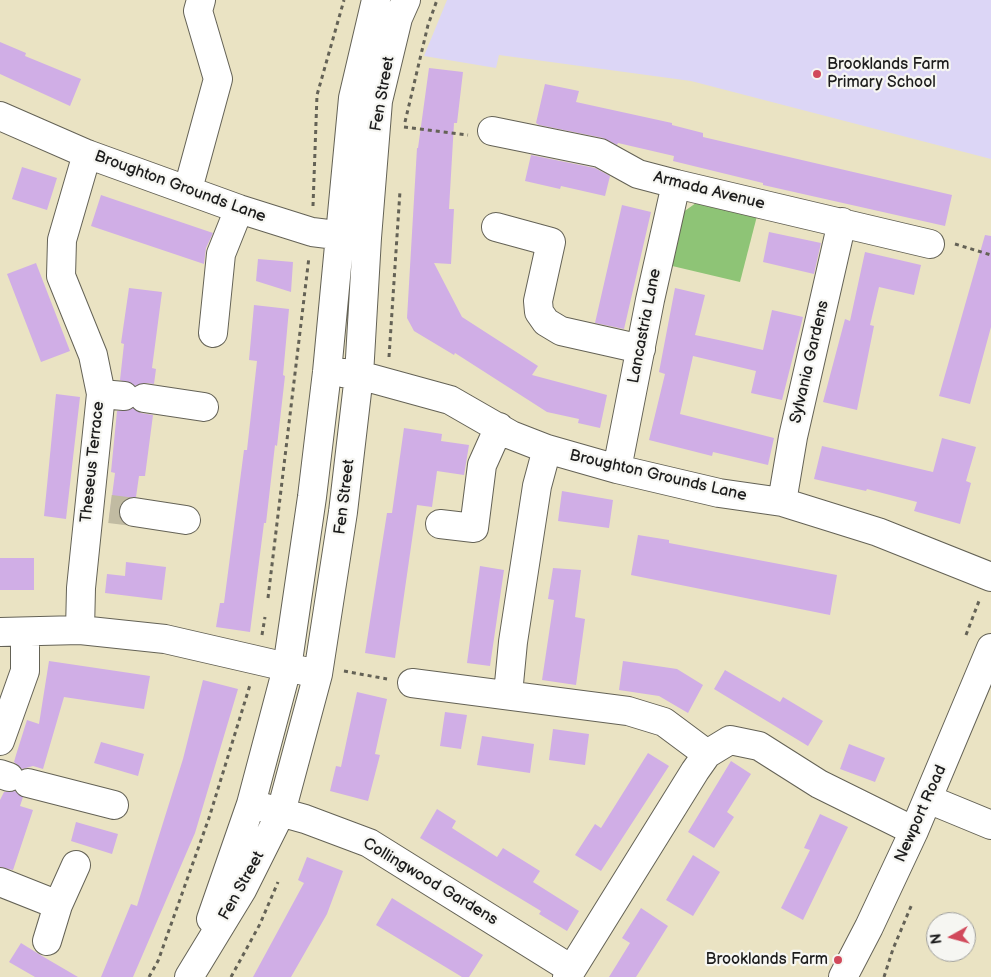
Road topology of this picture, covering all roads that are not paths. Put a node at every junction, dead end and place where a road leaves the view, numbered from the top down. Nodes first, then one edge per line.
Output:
1 (201, 0) edge
2 (374, 5) edge
3 (402, 9) edge
4 (0, 116) edge
5 (492, 131) road end
6 (87, 154) junction
7 (676, 184) junction
8 (188, 189) junction
9 (239, 209) junction
10 (842, 222) junction
11 (496, 227) dead end
12 (354, 238) junction
13 (930, 244) road end
14 (213, 333) dead end
15 (641, 349) junction
16 (327, 372) junction
17 (359, 375) junction
18 (123, 396) junction
19 (204, 407) dead end
20 (499, 427) junction
21 (547, 449) junction
22 (618, 469) junction
23 (782, 502) junction
24 (111, 509) junction
25 (186, 520) dead end
26 (440, 524) dead end
27 (991, 578) edge
28 (80, 630) junction
29 (13, 633) edge
30 (991, 648) edge
31 (287, 668) junction
32 (331, 673) junction
33 (412, 683) road end
34 (508, 694) junction
35 (0, 740) edge
36 (707, 754) junction
37 (12, 778) edge
38 (928, 799) junction
39 (252, 804) junction
40 (114, 805) dead end
41 (281, 812) junction
42 (991, 825) edge
43 (902, 826) junction
44 (76, 864) dead end
45 (0, 882) edge
46 (58, 906) junction
47 (47, 941) dead end
48 (569, 973) edge
49 (191, 974) edge
50 (843, 977) edge

1 - 8 street
2 - 3 street
2 - 12 street, Fen Street
3 - 12 street, Fen Street
4 - 6 street, Broughton Grounds Lane
5 - 7 street, Armada Avenue
6 - 8 street, Broughton Grounds Lane
6 - 18 street, Theseus Terrace
7 - 10 street, Armada Avenue
7 - 15 street, Lancastria Lane
8 - 9 street, Broughton Grounds Lane
9 - 12 street, Broughton Grounds Lane
9 - 14 street
10 - 13 street, Armada Avenue
10 - 23 street, Sylvania Gardens
11 - 15 street
12 - 16 street, Fen Street
12 - 17 street, Fen Street
15 - 22 street, Lancastria Lane
16 - 17 street, Broughton Grounds Lane
16 - 31 street, Fen Street
17 - 20 street, Broughton Grounds Lane
17 - 32 street, Fen Street
18 - 19 street
18 - 24 street, Theseus Terrace
20 - 21 street, Broughton Grounds Lane
20 - 26 street
21 - 22 street, Broughton Grounds Lane
21 - 34 street
22 - 23 street, Broughton Grounds Lane
23 - 27 street, Broughton Grounds Lane
24 - 25 street
24 - 28 street, Theseus Terrace
28 - 29 street
28 - 31 street
29 - 35 street
30 - 38 street, Newport Road
31 - 32 street
31 - 39 street, Fen Street
32 - 41 street, Fen Street
33 - 34 street
34 - 36 street
36 - 43 street, Collingwood Gardens
36 - 48 street, Collingwood Gardens
37 - 40 street
38 - 42 street
38 - 43 street, Newport Road
39 - 41 street, Collingwood Gardens
39 - 49 street, Fen Street
41 - 48 street, Collingwood Gardens
41 - 49 street, Fen Street
43 - 50 street, Newport Road
44 - 46 street
45 - 46 street
46 - 47 street

